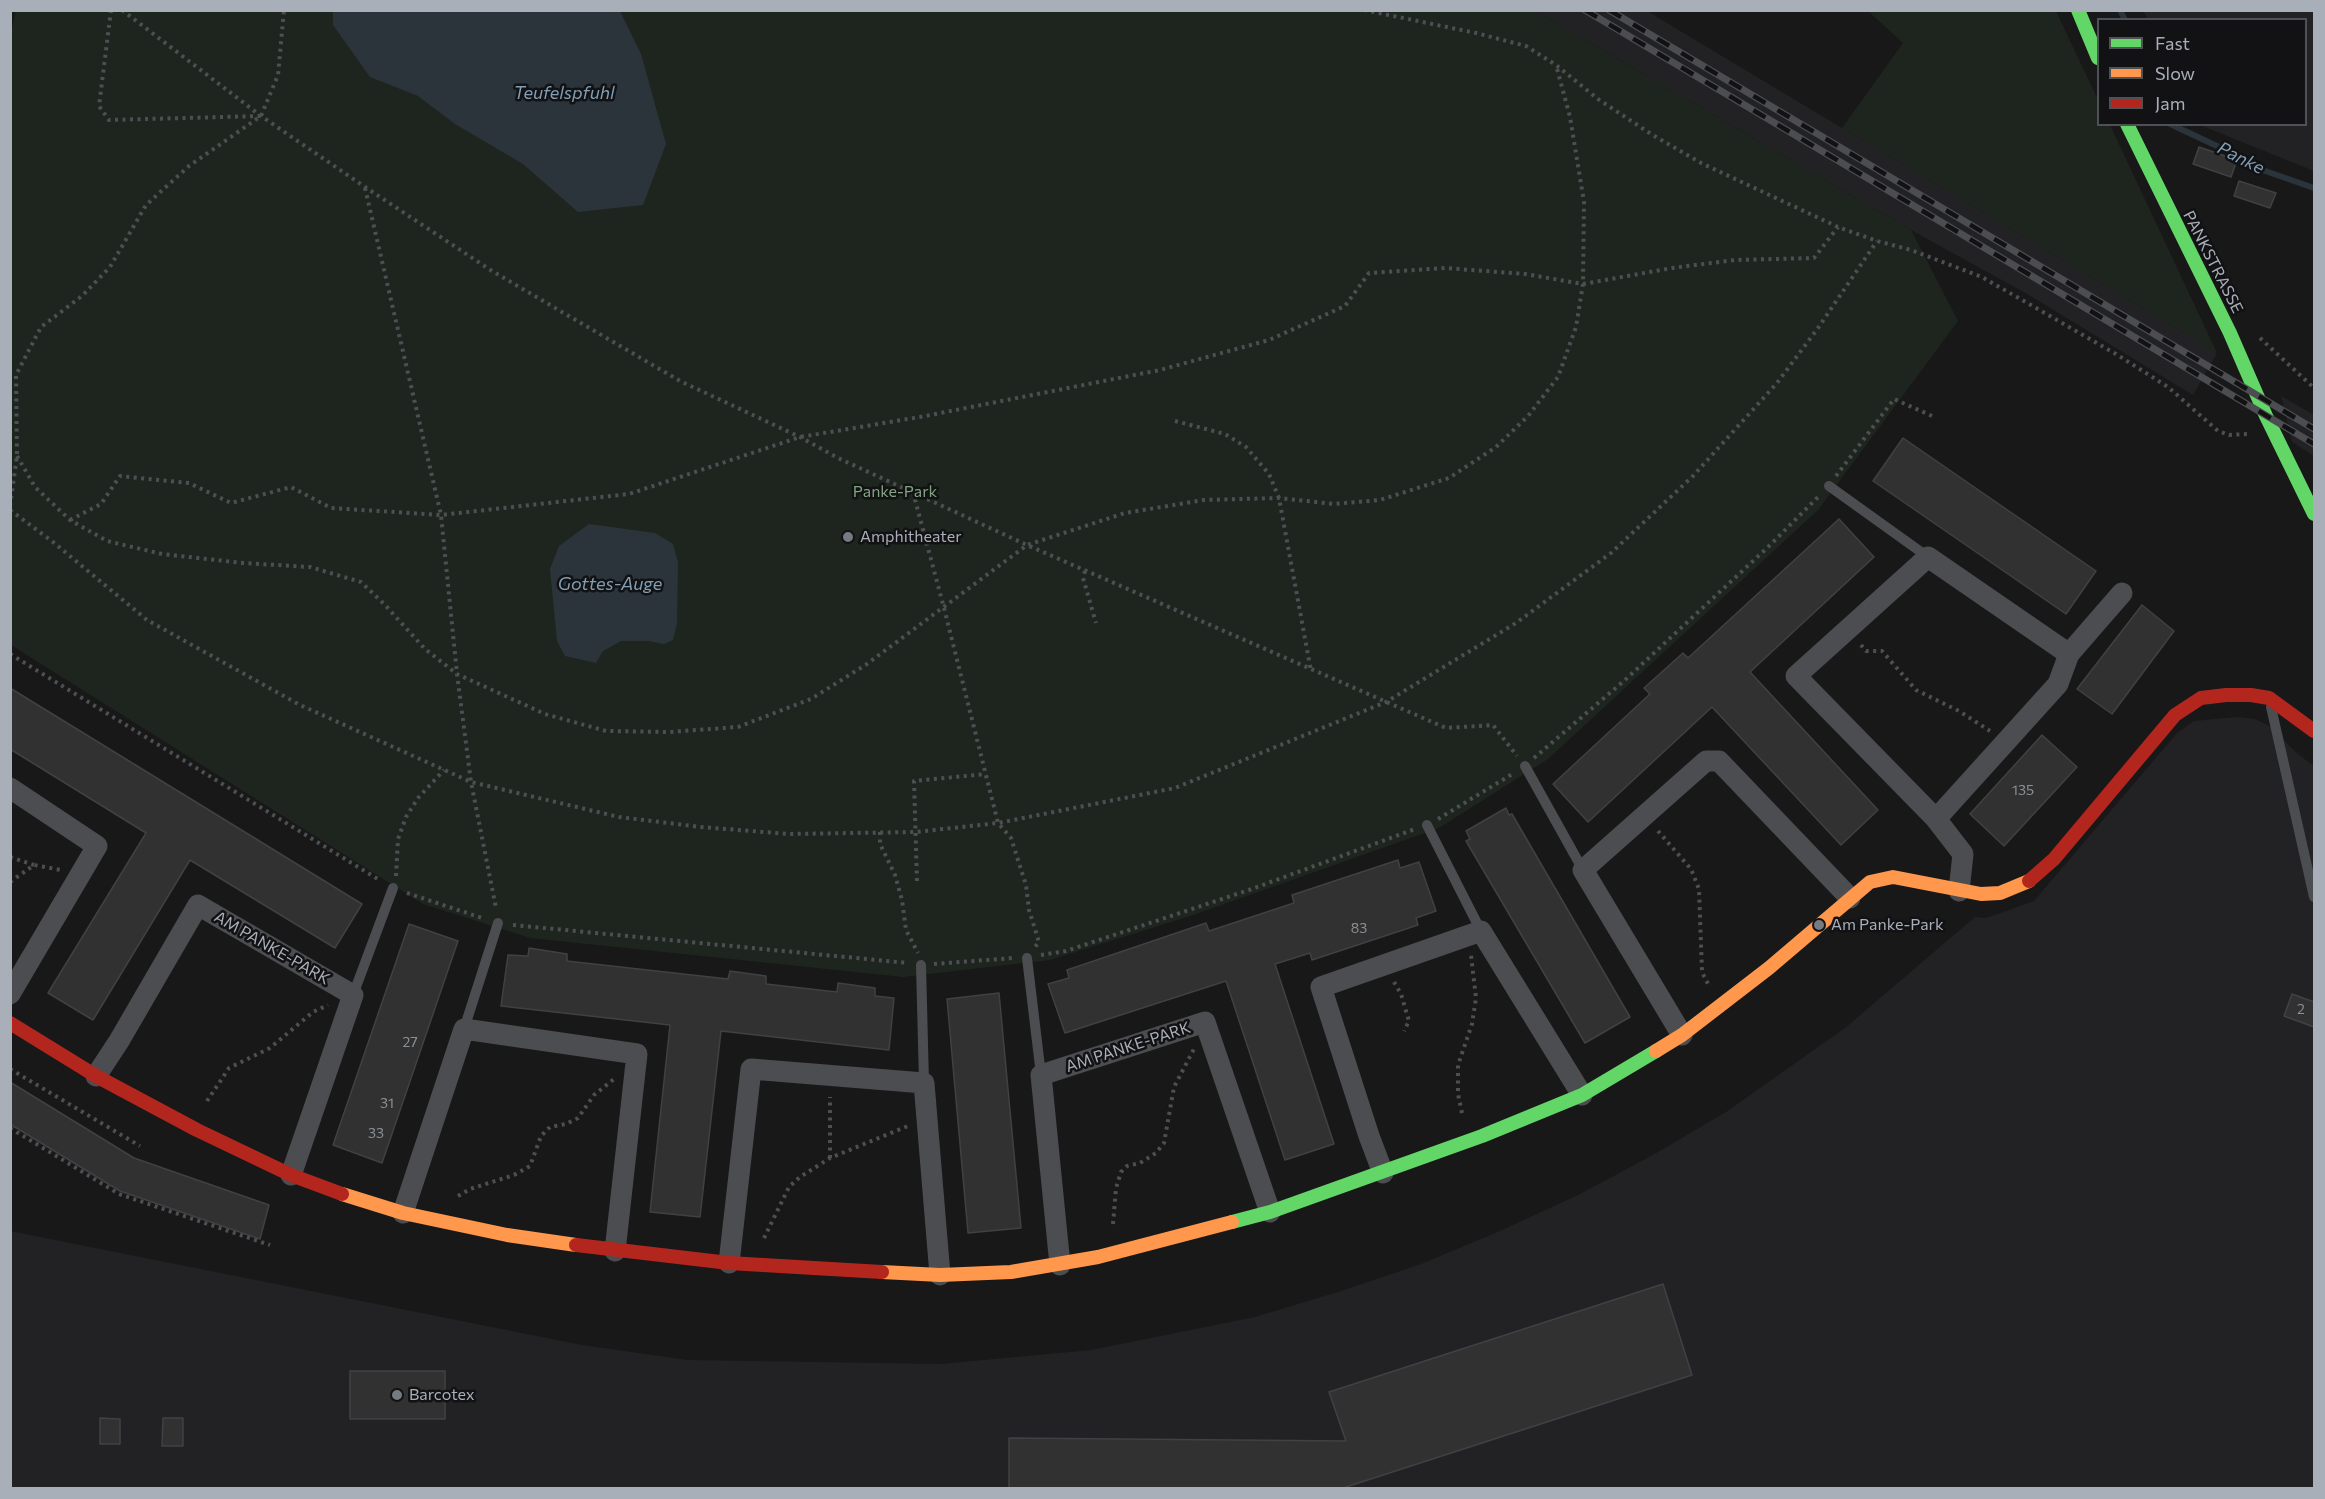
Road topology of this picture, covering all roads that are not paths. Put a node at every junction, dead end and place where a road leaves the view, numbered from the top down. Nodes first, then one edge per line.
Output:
1 (2078, 10) edge
2 (2097, 56) edge
3 (2128, 126) edge
4 (1829, 486) road end
5 (2314, 514) edge
6 (1928, 557) junction
7 (2122, 593) dead end
8 (2069, 654) junction
9 (2269, 698) junction
10 (2314, 731) edge
11 (1525, 766) road end
12 (10, 788) edge
13 (1936, 819) junction
14 (1427, 825) road end
15 (1583, 870) junction
16 (393, 888) road end
17 (1959, 891) junction
18 (2314, 897) edge
19 (1850, 898) junction
20 (498, 923) road end
21 (1473, 934) junction
22 (1027, 958) road end
23 (921, 964) road end
24 (10, 994) edge
25 (353, 995) junction
26 (10, 1023) edge
27 (464, 1029) junction
28 (1682, 1035) junction
29 (1041, 1075) junction
30 (96, 1076) junction
31 (924, 1083) junction
32 (1582, 1095) junction
33 (1383, 1173) junction
34 (291, 1175) junction
35 (1270, 1212) junction
36 (403, 1213) junction
37 (615, 1251) junction
38 (729, 1263) junction
39 (1060, 1265) junction
40 (940, 1275) junction

1 - 2 street
3 - 5 street, PANKSTRASSE
4 - 6 lane
6 - 8 street
6 - 13 street
7 - 8 street
8 - 13 street
9 - 10 street
9 - 17 street
9 - 18 lane
11 - 15 lane
12 - 24 street
13 - 17 street
14 - 21 lane
15 - 19 street
15 - 28 street
16 - 25 lane
17 - 19 street
19 - 28 street
20 - 27 lane
21 - 32 street
21 - 33 street
22 - 29 lane
23 - 31 lane
25 - 30 street, AM PANKE-PARK
25 - 34 street
26 - 30 street
27 - 36 street
27 - 37 street
28 - 32 street
29 - 35 street, AM PANKE-PARK
29 - 39 street
30 - 34 street
31 - 38 street
31 - 40 street
32 - 33 street
33 - 35 street
34 - 36 street
35 - 39 street
36 - 37 street
37 - 38 street
38 - 40 street
39 - 40 street

